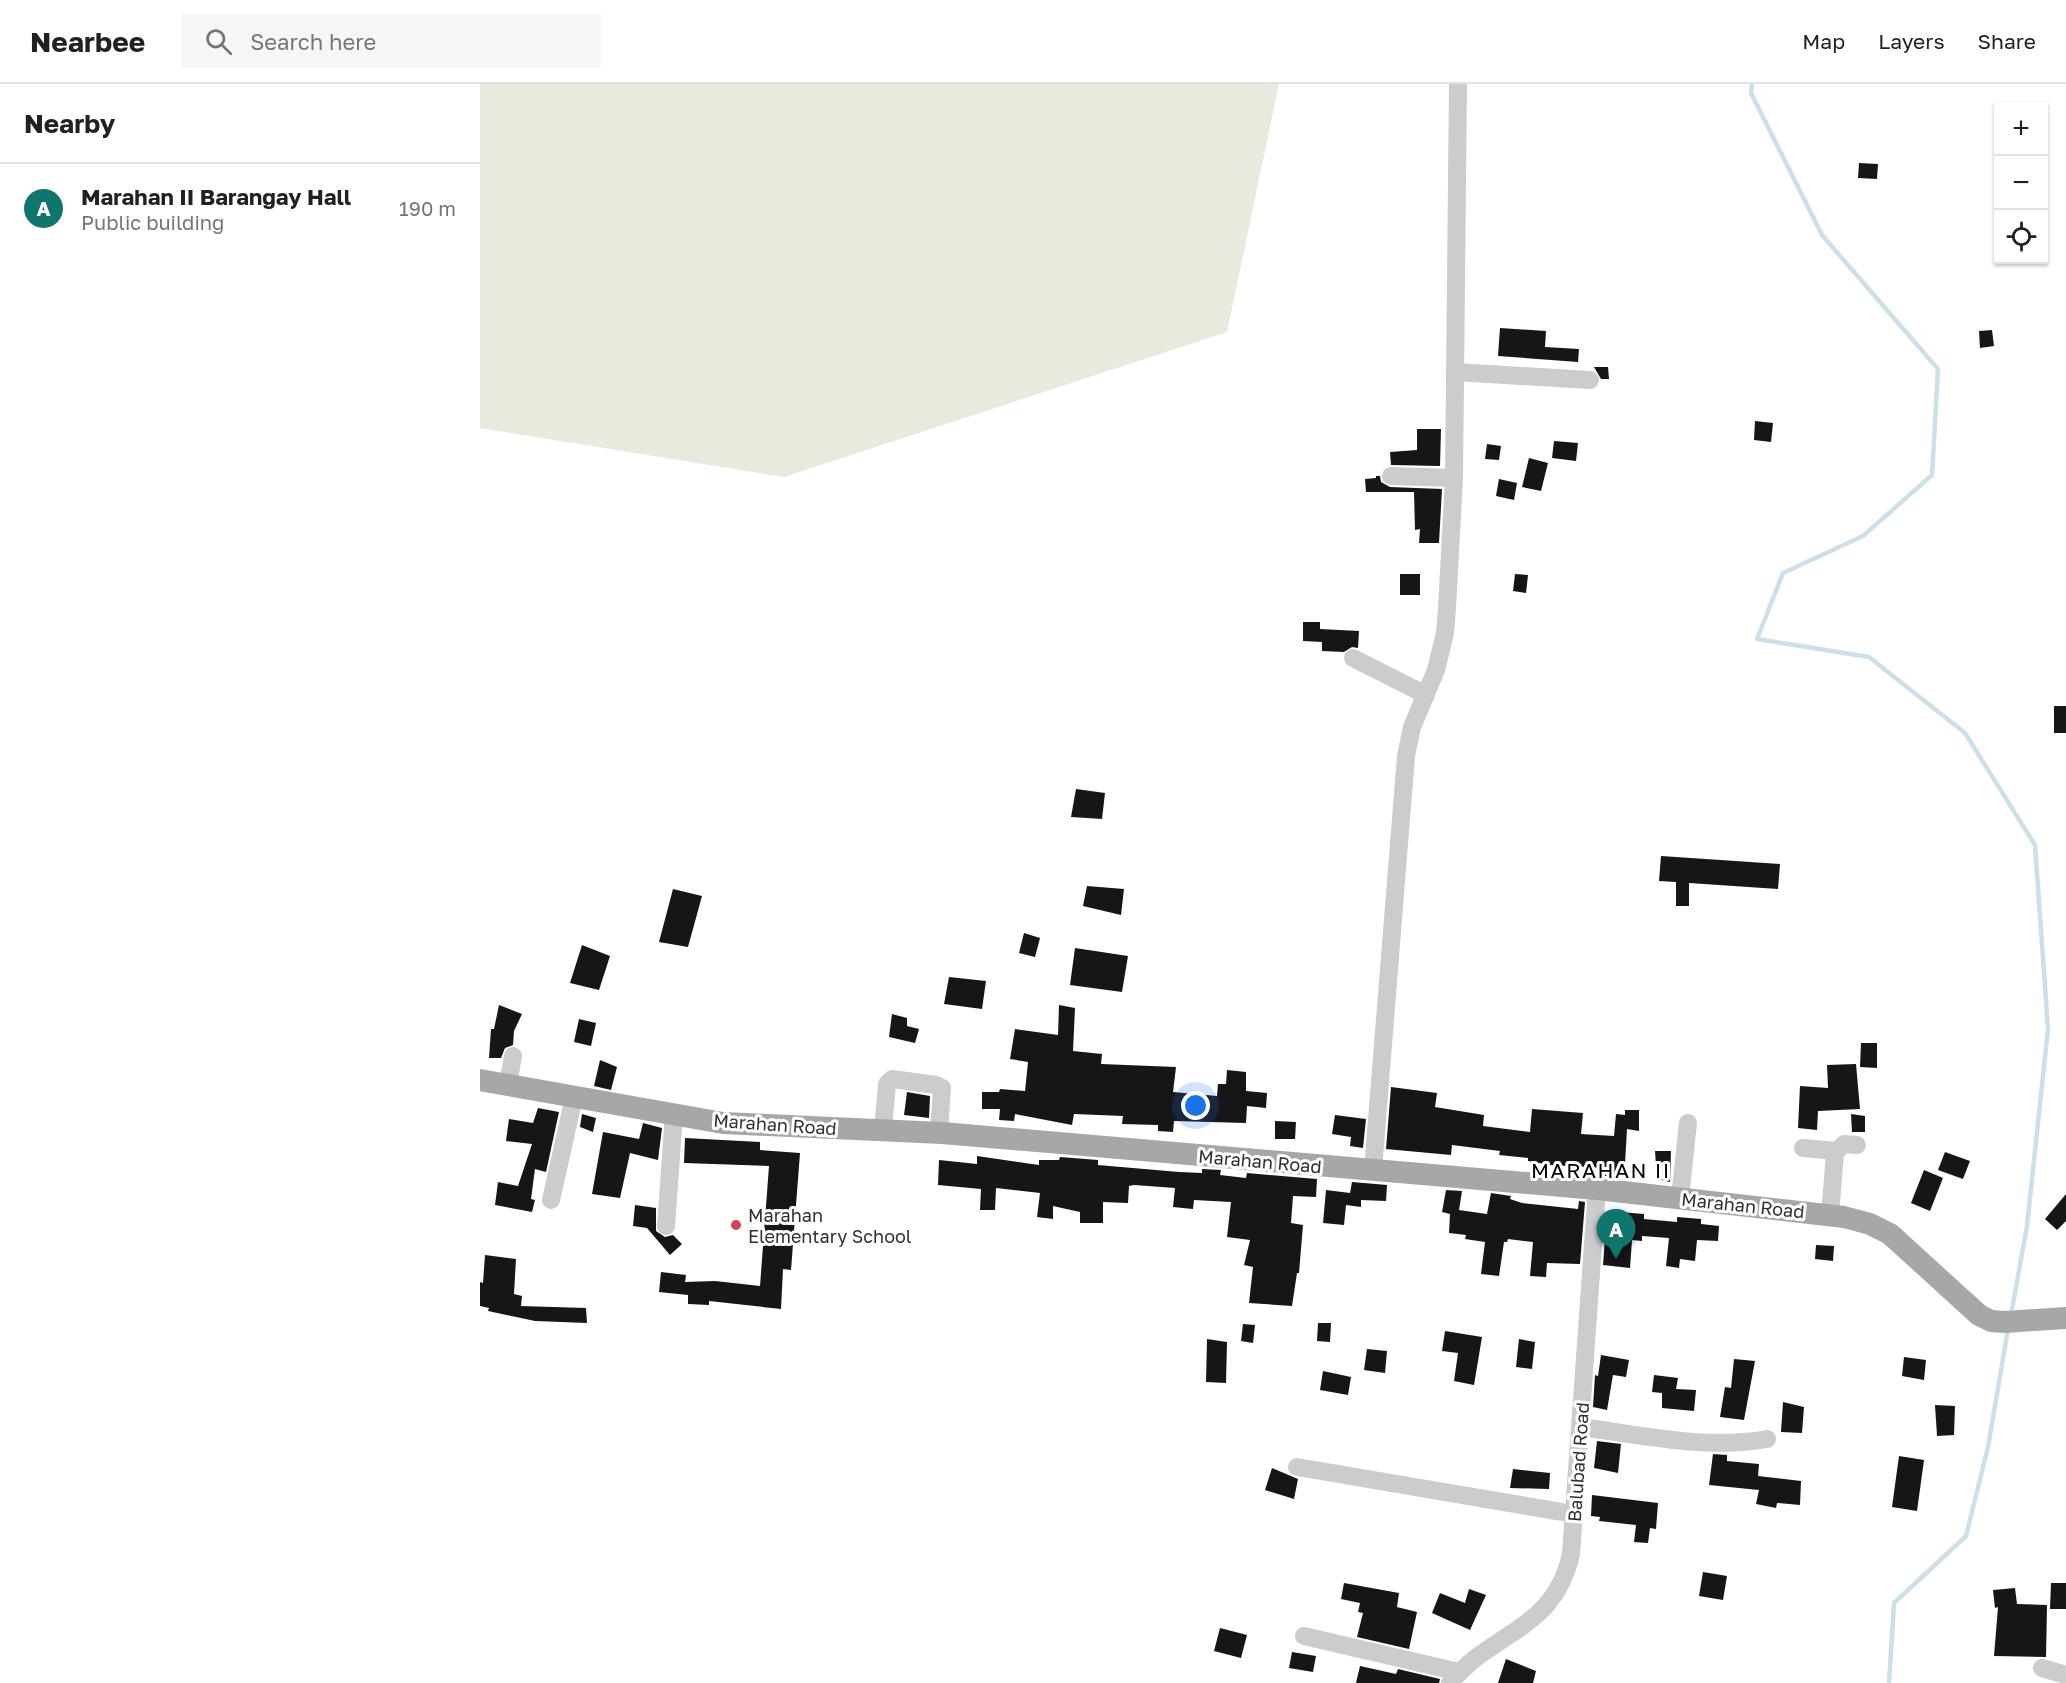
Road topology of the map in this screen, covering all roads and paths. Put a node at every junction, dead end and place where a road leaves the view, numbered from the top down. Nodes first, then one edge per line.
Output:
1 (1458, 84) edge
2 (1455, 372) junction
3 (1590, 380) dead end
4 (1391, 476) dead end
5 (1454, 478) junction
6 (1353, 658) dead end
7 (1426, 694) junction
8 (513, 1056) dead end
9 (480, 1080) edge
10 (508, 1085) junction
11 (574, 1097) junction
12 (674, 1114) junction
13 (1688, 1123) dead end
14 (883, 1130) junction
15 (939, 1132) junction
16 (1857, 1145) dead end
17 (1803, 1148) dead end
18 (1836, 1151) junction
19 (1372, 1170) junction
20 (1597, 1189) junction
21 (1680, 1198) junction
22 (551, 1200) dead end
23 (1830, 1215) junction
24 (666, 1227) dead end
25 (2056, 1319) edge
26 (1580, 1427) junction
27 (1767, 1439) dead end
28 (1297, 1467) dead end
29 (1574, 1514) junction
30 (1304, 1636) dead end
31 (2042, 1668) dead end
32 (2066, 1675) edge
33 (1454, 1678) edge

1 - 2 street
2 - 3 street
2 - 5 street
4 - 5 street
5 - 7 street
6 - 7 street
7 - 19 street
8 - 10 street
9 - 10 main road, Marahan Road
10 - 11 main road, Marahan Road
11 - 12 main road, Marahan Road
11 - 22 street
12 - 14 main road, Marahan Road
12 - 24 street
13 - 21 street
14 - 15 main road, Marahan Road
14 - 15 street
15 - 19 main road, Marahan Road
16 - 18 street
17 - 18 street
18 - 23 street
19 - 20 main road, Marahan Road
20 - 21 main road, Marahan Road
20 - 26 street, Balubad Road
21 - 23 main road, Marahan Road
23 - 25 main road, Marahan Road
26 - 27 street
26 - 29 street, Balubad Road
28 - 29 street
29 - 33 street, Balubad Road
30 - 33 street
31 - 32 street

